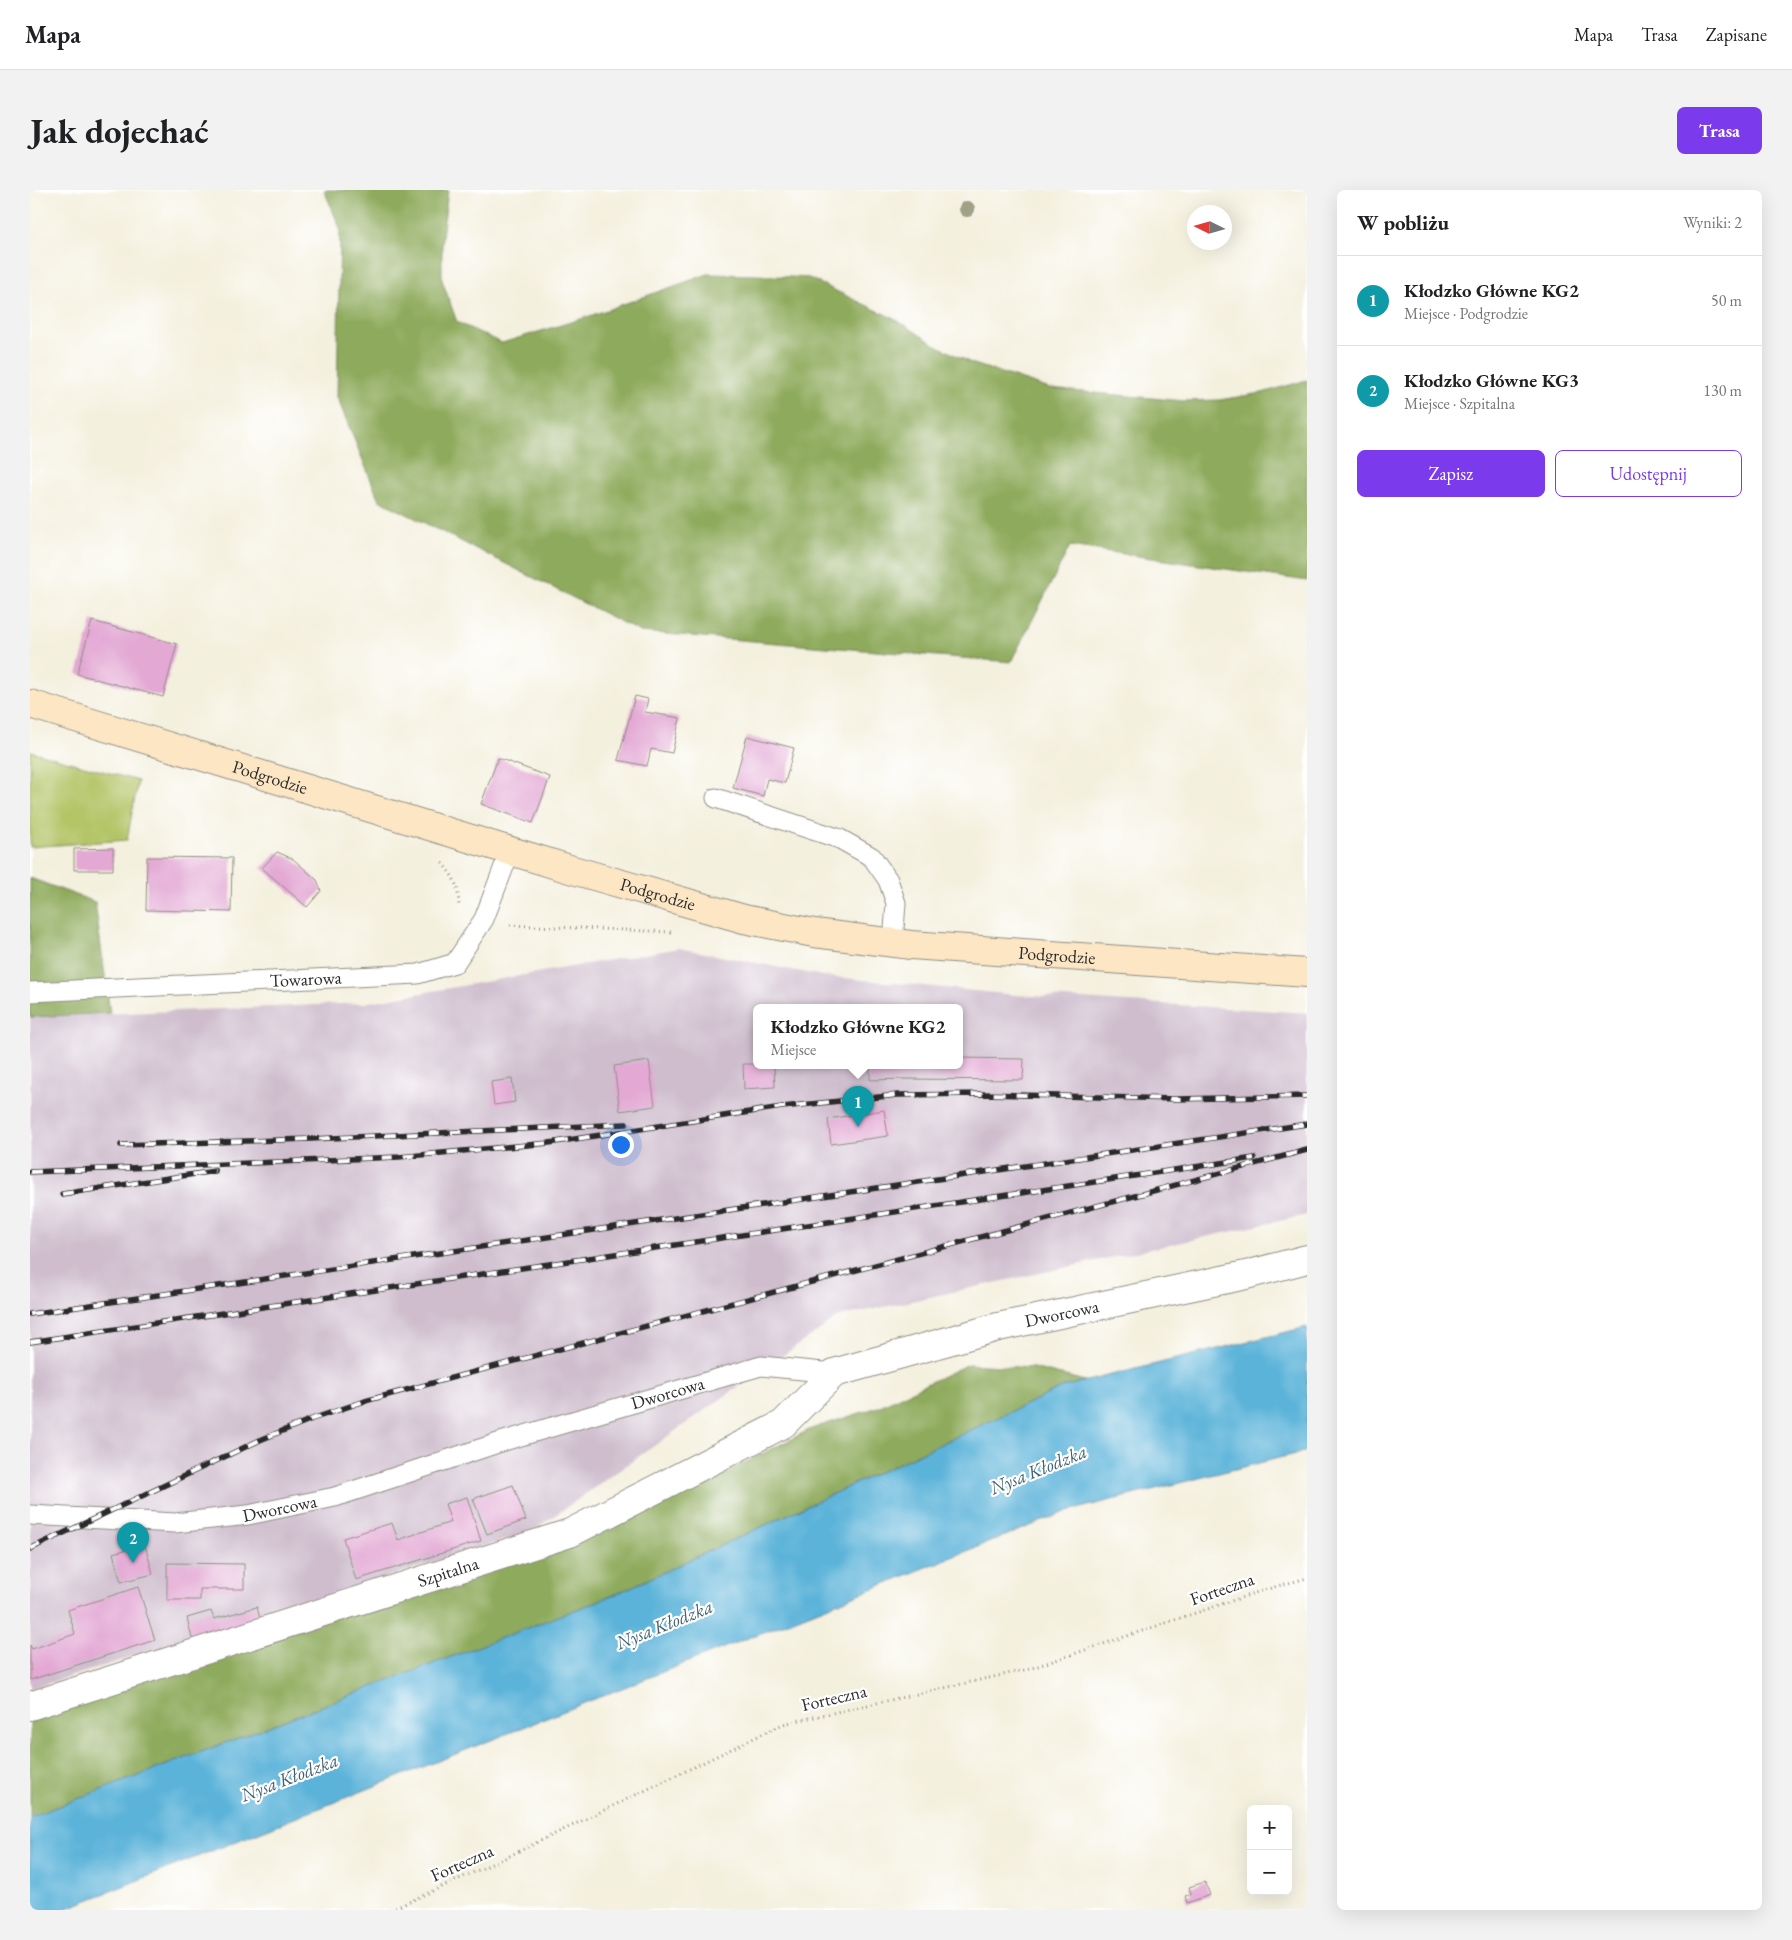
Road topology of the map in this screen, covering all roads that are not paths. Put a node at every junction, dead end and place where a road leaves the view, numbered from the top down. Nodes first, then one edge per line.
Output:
1 (30, 704) edge
2 (716, 798) dead end
3 (510, 851) junction
4 (893, 943) junction
5 (1307, 973) edge
6 (30, 992) edge
7 (1307, 1259) edge
8 (834, 1373) junction
9 (30, 1515) edge
10 (30, 1706) edge

1 - 3 main road, Podgrodzie
2 - 4 lane
3 - 4 main road, Podgrodzie
3 - 6 lane, Towarowa
4 - 5 main road, Podgrodzie
7 - 8 street, Dworcowa
8 - 9 lane, Dworcowa
8 - 10 street, Szpitalna

